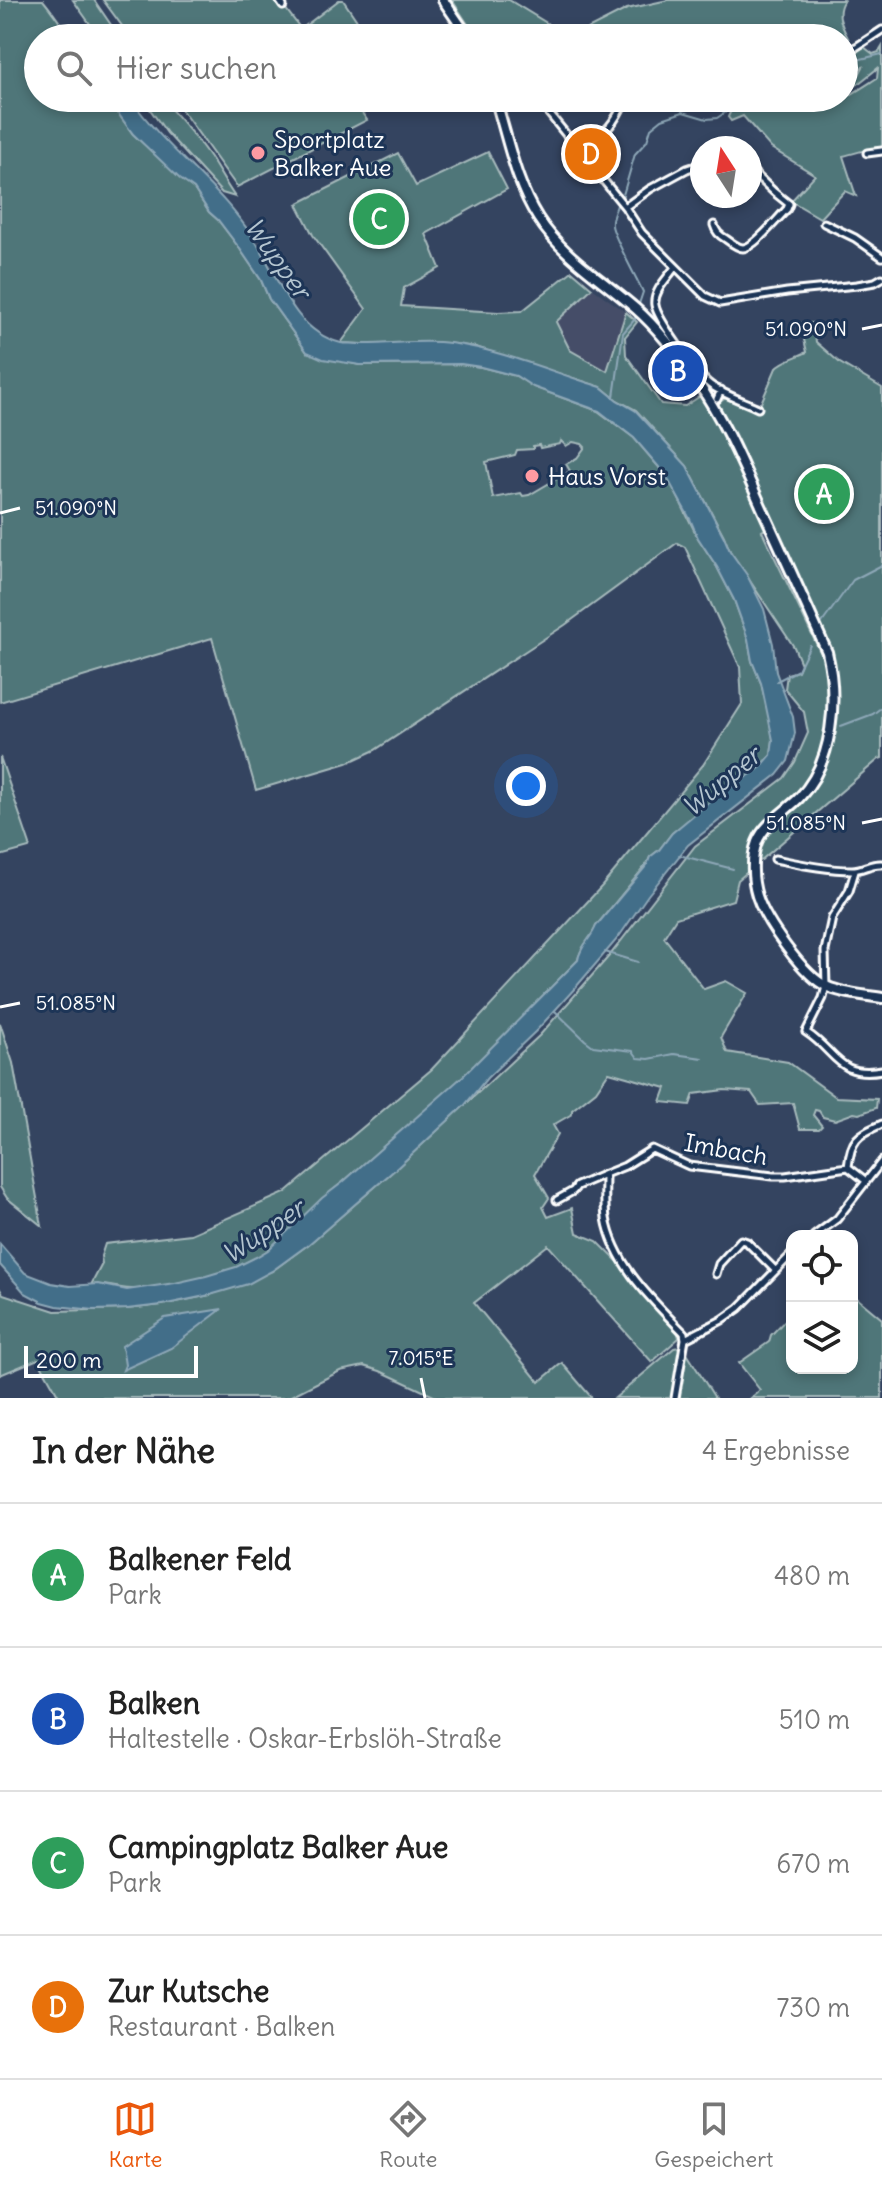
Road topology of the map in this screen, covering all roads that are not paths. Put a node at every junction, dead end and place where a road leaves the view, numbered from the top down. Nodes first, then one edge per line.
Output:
1 (443, 0) edge
2 (459, 24) edge
3 (882, 30) edge
4 (858, 46) edge
5 (501, 112) edge
6 (548, 112) edge
7 (620, 112) edge
8 (579, 150) junction
9 (882, 151) edge
10 (867, 153) dead end
11 (690, 168) edge
12 (762, 180) edge
13 (625, 207) junction
14 (824, 223) dead end
15 (714, 225) dead end
16 (882, 257) edge
17 (675, 267) junction
18 (882, 278) edge
19 (721, 390) junction
20 (717, 399) dead end
21 (758, 408) dead end
22 (775, 859) dead end
23 (882, 864) edge
24 (855, 871) junction
25 (826, 986) junction
26 (882, 998) edge
27 (882, 1070) edge
28 (882, 1124) edge
29 (882, 1161) edge
30 (848, 1167) junction
31 (605, 1174) junction
32 (866, 1181) junction
33 (557, 1200) dead end
34 (822, 1230) edge
35 (786, 1260) edge
36 (775, 1270) junction
37 (716, 1274) dead end
38 (685, 1339) junction
39 (675, 1398) edge

1 - 2 main road
3 - 4 street
5 - 25 main road
6 - 8 street
7 - 8 street
8 - 13 street
9 - 10 street
11 - 13 street
12 - 15 street
13 - 17 street
14 - 16 street
17 - 18 street
17 - 19 street
19 - 20 street
19 - 21 street
22 - 24 street
23 - 24 street
24 - 25 street
25 - 26 main road
25 - 27 street
28 - 30 street
29 - 32 street
30 - 31 street, Imbach
30 - 32 street
31 - 33 street, Imbach
31 - 38 street
32 - 34 street
35 - 36 street
36 - 37 street
36 - 38 street
38 - 39 street

